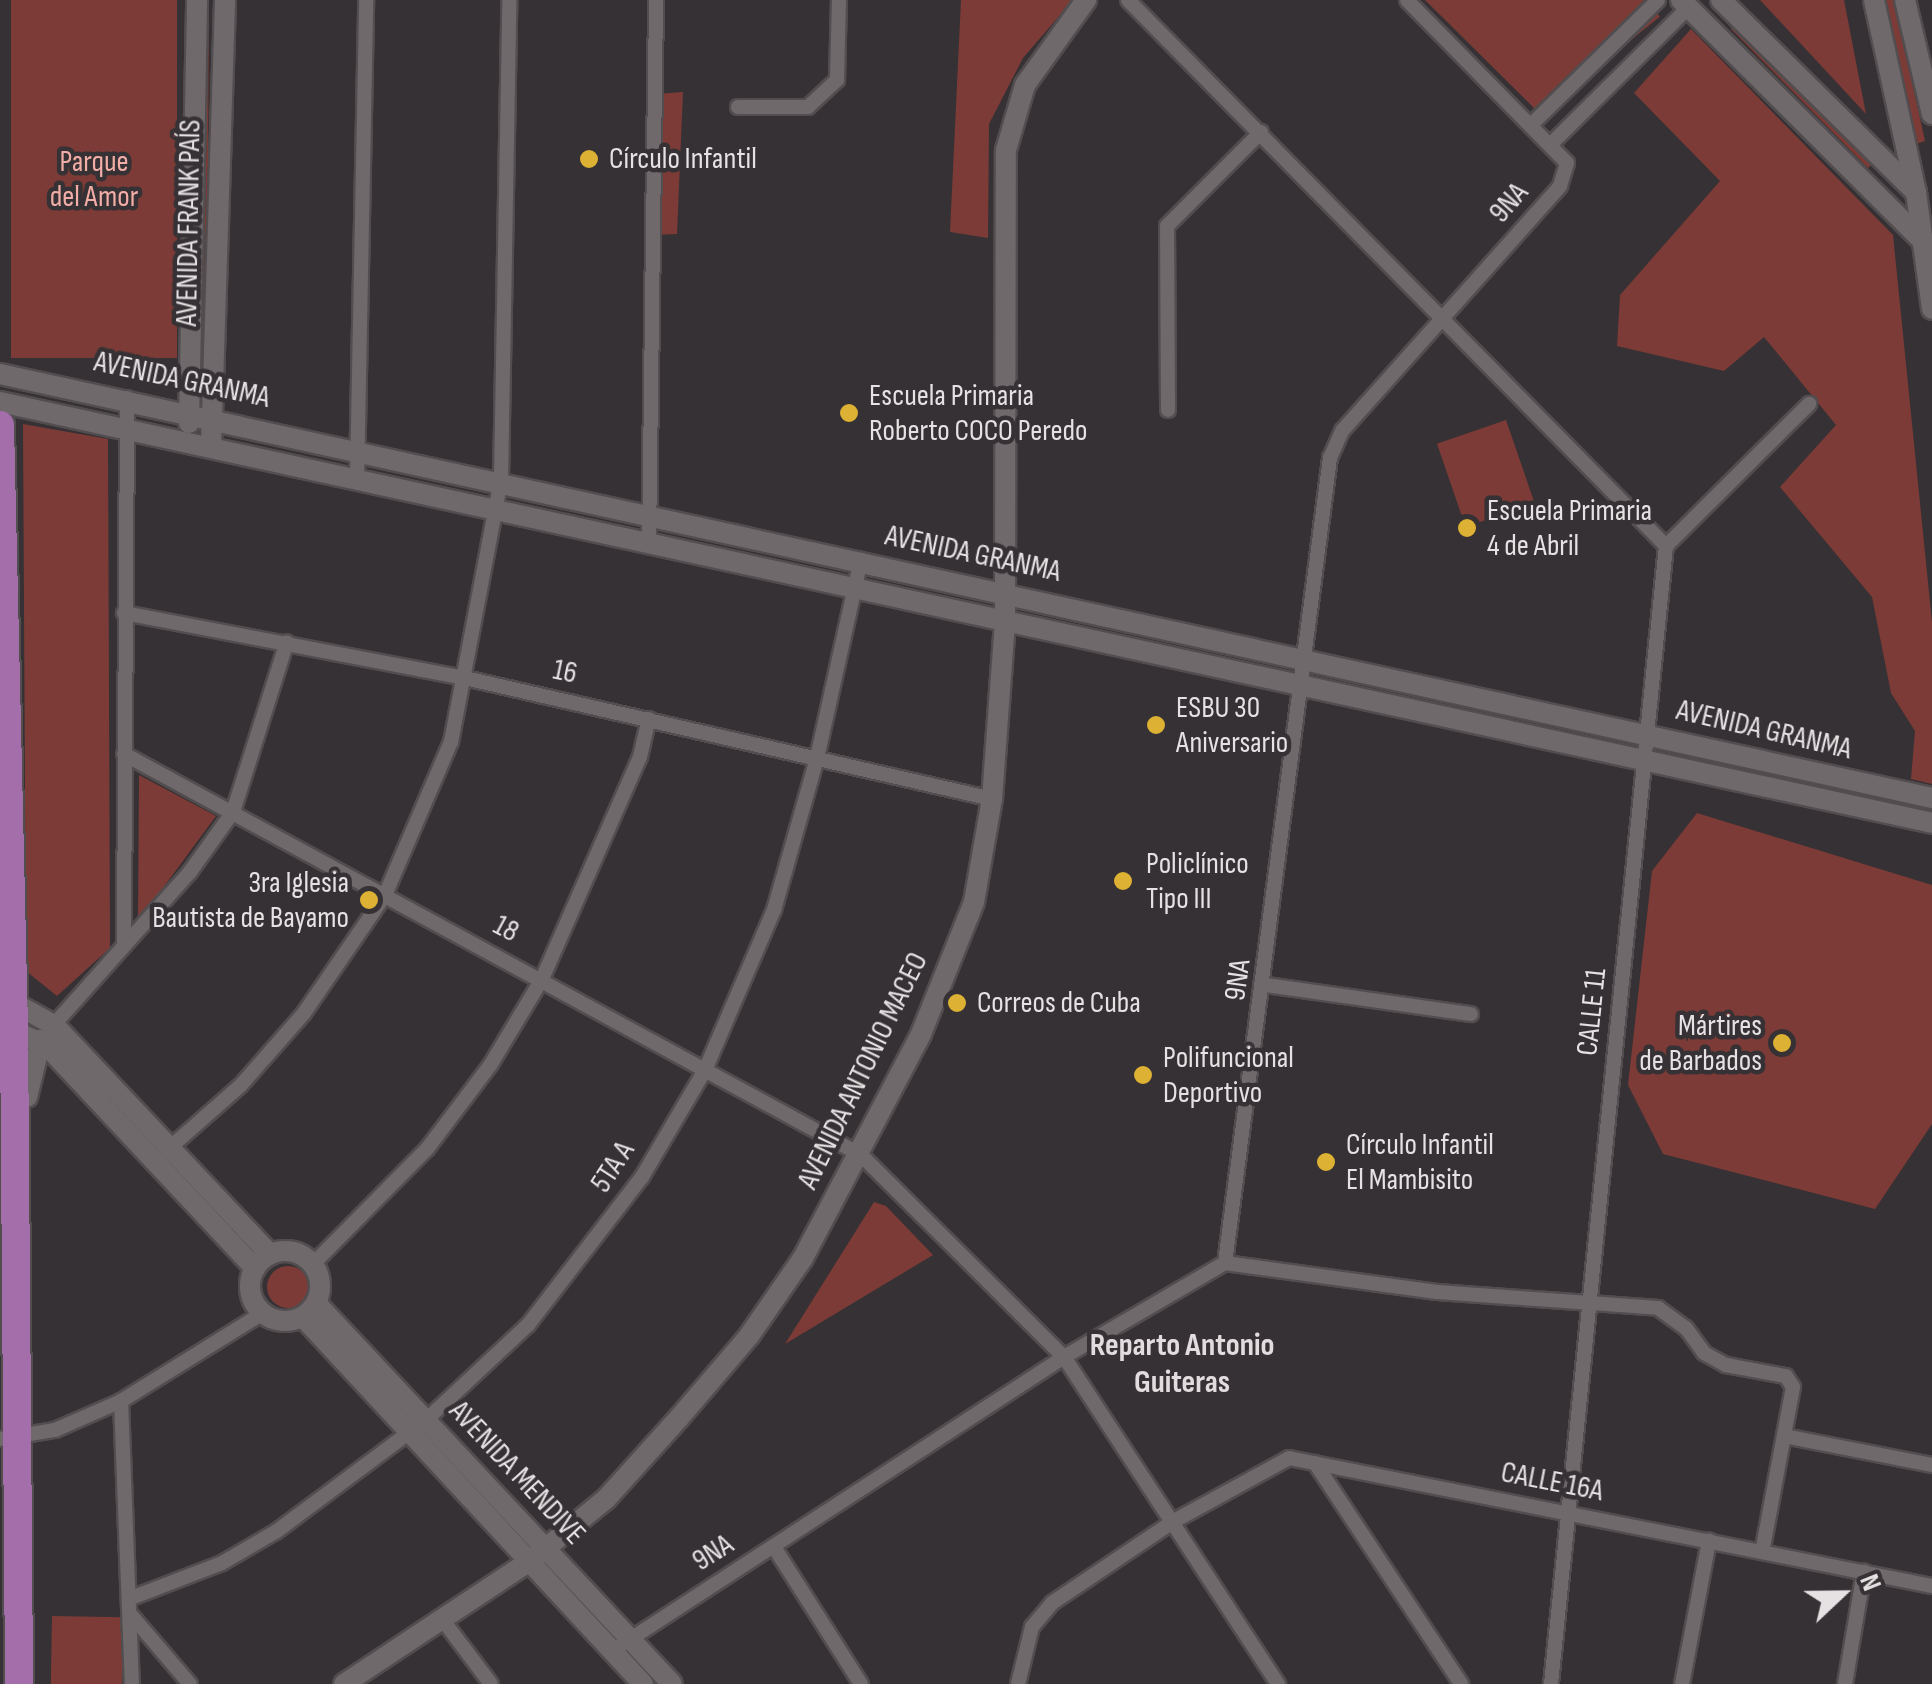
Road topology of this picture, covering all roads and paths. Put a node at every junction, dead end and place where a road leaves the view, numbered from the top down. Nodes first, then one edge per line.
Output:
1 (197, 0) edge
2 (225, 0) edge
3 (366, 0) edge
4 (509, 0) edge
5 (656, 0) edge
6 (840, 0) edge
7 (1086, 0) edge
8 (1128, 0) edge
9 (1408, 0) edge
10 (1658, 0) edge
11 (1722, 0) edge
12 (1874, 0) edge
13 (1905, 0) edge
14 (1688, 3) edge
15 (738, 108) dead end
16 (1932, 114) edge
17 (1533, 123) junction
18 (1260, 132) junction
19 (1552, 143) junction
20 (1916, 192) junction
21 (1932, 212) edge
22 (1923, 241) junction
23 (1932, 309) edge
24 (1447, 317) junction
25 (0, 374) edge
26 (128, 398) junction
27 (0, 402) edge
28 (1809, 404) dead end
29 (1168, 410) dead end
30 (190, 412) junction
31 (214, 417) junction
32 (0, 425) edge
33 (127, 430) junction
34 (186, 443) junction
35 (211, 448) junction
36 (363, 450) junction
37 (358, 480) junction
38 (501, 480) junction
39 (498, 511) junction
40 (651, 514) junction
41 (650, 544) junction
42 (1666, 546) junction
43 (861, 560) junction
44 (853, 588) junction
45 (1005, 592) junction
46 (124, 613) junction
47 (1004, 621) junction
48 (287, 642) junction
49 (1305, 658) junction
50 (466, 678) junction
51 (1301, 685) junction
52 (649, 719) junction
53 (1648, 734) junction
54 (124, 754) junction
55 (818, 758) junction
56 (1644, 760) junction
57 (1932, 798) edge
58 (992, 799) junction
59 (233, 812) junction
60 (1932, 823) edge
61 (386, 895) junction
62 (124, 943) junction
63 (542, 979) junction
64 (1266, 985) junction
65 (7, 1012) edge
66 (1471, 1014) dead end
67 (47, 1033) junction
68 (705, 1070) junction
69 (162, 1154) junction
70 (861, 1155) junction
71 (15, 1243) junction
72 (262, 1261) junction
73 (1225, 1262) junction
74 (313, 1264) junction
75 (1592, 1298) junction
76 (310, 1310) junction
77 (263, 1314) junction
78 (1064, 1357) junction
79 (121, 1401) junction
80 (418, 1426) junction
81 (1784, 1436) junction
82 (8, 1439) edge
83 (1314, 1463) junction
84 (1932, 1464) edge
85 (1566, 1513) junction
86 (1174, 1521) junction
87 (5, 1530) edge
88 (1709, 1541) junction
89 (774, 1547) junction
90 (546, 1548) junction
91 (1762, 1552) junction
92 (530, 1562) junction
93 (1864, 1572) junction
94 (1932, 1586) edge
95 (131, 1598) junction
96 (131, 1615) junction
97 (442, 1620) junction
98 (621, 1644) junction
99 (0, 1684) edge
100 (18, 1684) edge
101 (132, 1684) edge
102 (190, 1684) edge
103 (344, 1684) edge
104 (490, 1684) edge
105 (643, 1684) edge
106 (672, 1684) edge
107 (861, 1684) edge
108 (1018, 1684) edge
109 (1278, 1684) edge
110 (1461, 1684) edge
111 (1551, 1684) edge
112 (1682, 1684) edge
113 (1844, 1684) edge

1 - 30 main road, AVENIDA FRANK PAÍS
2 - 31 main road, AVENIDA FRANK PAÍS
3 - 36 street
4 - 38 street
5 - 40 street
6 - 15 street
7 - 45 main road, AVENIDA ANTONIO MACEO
8 - 18 street
9 - 17 street
10 - 17 street
11 - 20 main road
12 - 20 main road
13 - 16 main road
14 - 19 street
14 - 22 main road
17 - 19 street
18 - 24 street
18 - 29 street
19 - 24 street, 9NA
20 - 21 main road
20 - 22 main road
22 - 23 main road
24 - 42 street
24 - 49 street, 9NA
25 - 26 main road, AVENIDA GRANMA
26 - 30 main road, AVENIDA GRANMA
26 - 33 street
27 - 33 main road, AVENIDA GRANMA
28 - 42 street
30 - 31 main road, AVENIDA GRANMA
30 - 34 main road, AVENIDA FRANK PAÍS
31 - 35 main road, AVENIDA FRANK PAÍS
31 - 36 main road, AVENIDA GRANMA
32 - 65 highway
33 - 34 main road, AVENIDA GRANMA
33 - 46 street
34 - 35 main road, AVENIDA GRANMA
35 - 37 main road, AVENIDA GRANMA
36 - 37 street
36 - 38 main road, AVENIDA GRANMA
37 - 39 main road, AVENIDA GRANMA
38 - 39 street
38 - 40 main road, AVENIDA GRANMA
39 - 41 main road, AVENIDA GRANMA
39 - 50 street
40 - 41 street
40 - 43 main road, AVENIDA GRANMA
41 - 44 main road, AVENIDA GRANMA
42 - 53 street, CALLE 11
43 - 44 street, 5TA A
43 - 45 main road, AVENIDA GRANMA
44 - 47 main road, AVENIDA GRANMA
44 - 55 street, 5TA A
45 - 47 main road, AVENIDA ANTONIO MACEO
45 - 49 main road, AVENIDA GRANMA
46 - 48 street, 16
46 - 54 street
47 - 51 main road, AVENIDA GRANMA
47 - 58 main road, AVENIDA ANTONIO MACEO
48 - 50 street, 16
48 - 59 street
49 - 51 street, 9NA
49 - 53 main road, AVENIDA GRANMA
50 - 52 street, 16
50 - 61 street
51 - 56 main road, AVENIDA GRANMA
51 - 64 street, 9NA
52 - 55 street, 16
52 - 63 street
53 - 56 street, CALLE 11
53 - 57 main road, AVENIDA GRANMA
54 - 59 street, 18
54 - 62 street
55 - 58 street, 16
55 - 68 street, 5TA A
56 - 60 main road, AVENIDA GRANMA
56 - 75 street, CALLE 11
58 - 70 main road, AVENIDA ANTONIO MACEO
59 - 61 street, 18
59 - 62 street
61 - 63 street, 18
61 - 69 street
62 - 67 street
63 - 68 street, 18
63 - 74 street
64 - 66 street
64 - 73 street, 9NA
65 - 67 main road
65 - 71 highway
67 - 69 main road
67 - 71 main road
68 - 70 street, 18
68 - 80 street, 5TA A
69 - 72 main road
70 - 78 street, 18
70 - 90 main road, AVENIDA ANTONIO MACEO
71 - 82 highway
72 - 74 main road
72 - 77 main road
73 - 75 street
73 - 78 street, 9NA
74 - 76 main road
75 - 81 street
75 - 85 street, CALLE 11
76 - 77 main road
76 - 80 main road, AVENIDA MENDIVE
77 - 79 street
78 - 86 street, 18
78 - 89 street, 9NA
79 - 82 street
79 - 95 street
80 - 90 main road, AVENIDA MENDIVE
80 - 92 main road, AVENIDA MENDIVE
80 - 95 street, 5TA A
81 - 84 street
81 - 91 street
82 - 87 highway
83 - 85 street, CALLE 16A
83 - 86 street, CALLE 16A
83 - 110 street
85 - 88 street, CALLE 16A
85 - 111 street, CALLE 11
86 - 108 street, CALLE 16A
86 - 109 street, 18
87 - 99 highway
87 - 100 highway
88 - 91 street, CALLE 16A
88 - 112 street
89 - 98 street, 9NA
89 - 107 street
90 - 92 main road, AVENIDA ANTONIO MACEO
90 - 98 main road, AVENIDA MENDIVE
91 - 93 street, CALLE 16A
92 - 97 main road, AVENIDA ANTONIO MACEO
92 - 98 main road, AVENIDA MENDIVE
93 - 94 street, CALLE 16A
93 - 113 street
95 - 96 street
96 - 101 street
96 - 102 street
97 - 103 main road, AVENIDA ANTONIO MACEO
97 - 104 street
98 - 105 main road, AVENIDA MENDIVE
98 - 106 main road, AVENIDA MENDIVE

